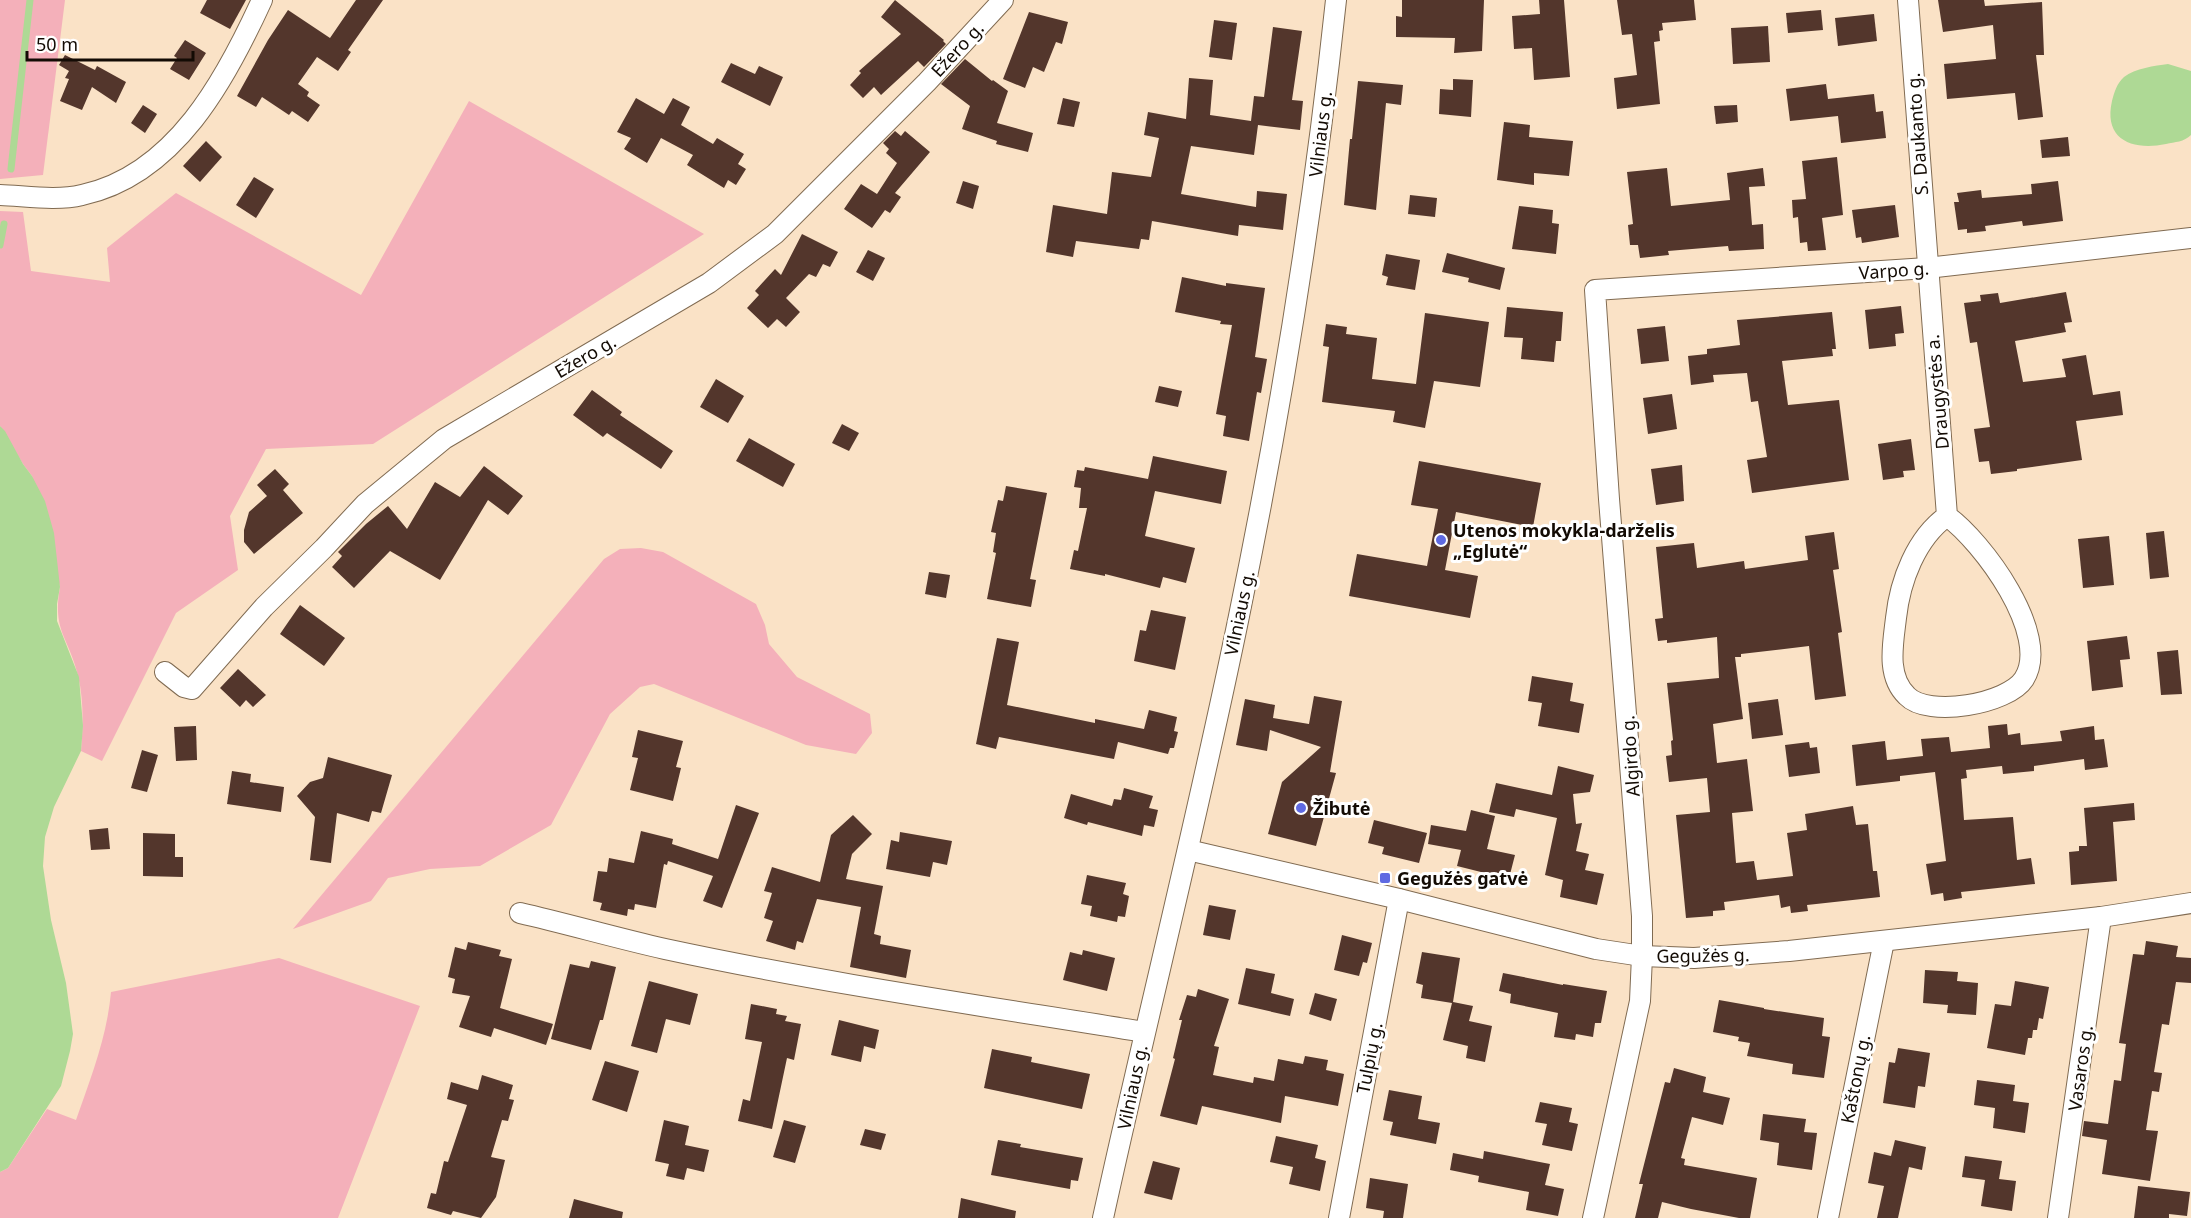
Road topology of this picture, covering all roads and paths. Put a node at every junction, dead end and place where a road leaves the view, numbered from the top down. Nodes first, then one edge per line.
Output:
1 (262, 0) edge
2 (1003, 0) edge
3 (1336, 0) edge
4 (1908, 0) edge
5 (0, 195) edge
6 (2191, 238) edge
7 (1927, 268) junction
8 (1595, 290) joint
9 (1947, 516) junction
10 (165, 672) dead end
11 (1188, 850) junction
12 (1399, 899) junction
13 (2191, 903) edge
14 (520, 913) dead end
15 (2101, 917) junction
16 (1884, 940) junction
17 (1642, 956) junction
18 (1144, 1032) junction
19 (1103, 1218) edge
20 (1339, 1218) edge
21 (1593, 1218) edge
22 (1828, 1218) edge
23 (2058, 1218) edge

1 - 5 street
2 - 10 street, Ežero g.
3 - 11 street, Vilniaus g.
4 - 7 street, S. Daukanto g.
6 - 7 street, Varpo g.
7 - 8 street, Varpo g.
7 - 9 street, Draugystės a.
8 - 17 street, Algirdo g.
9 - 9 street
11 - 12 street, Gegužės g.
11 - 18 street, Vilniaus g.
12 - 17 street, Gegužės g.
12 - 20 street, Tulpių g.
13 - 15 street, Gegužės g.
14 - 18 street
15 - 16 street, Gegužės g.
15 - 23 street, Vasaros g.
16 - 17 street, Gegužės g.
16 - 22 street, Kaštonų g.
17 - 21 street, Algirdo g.
18 - 19 street, Vilniaus g.

